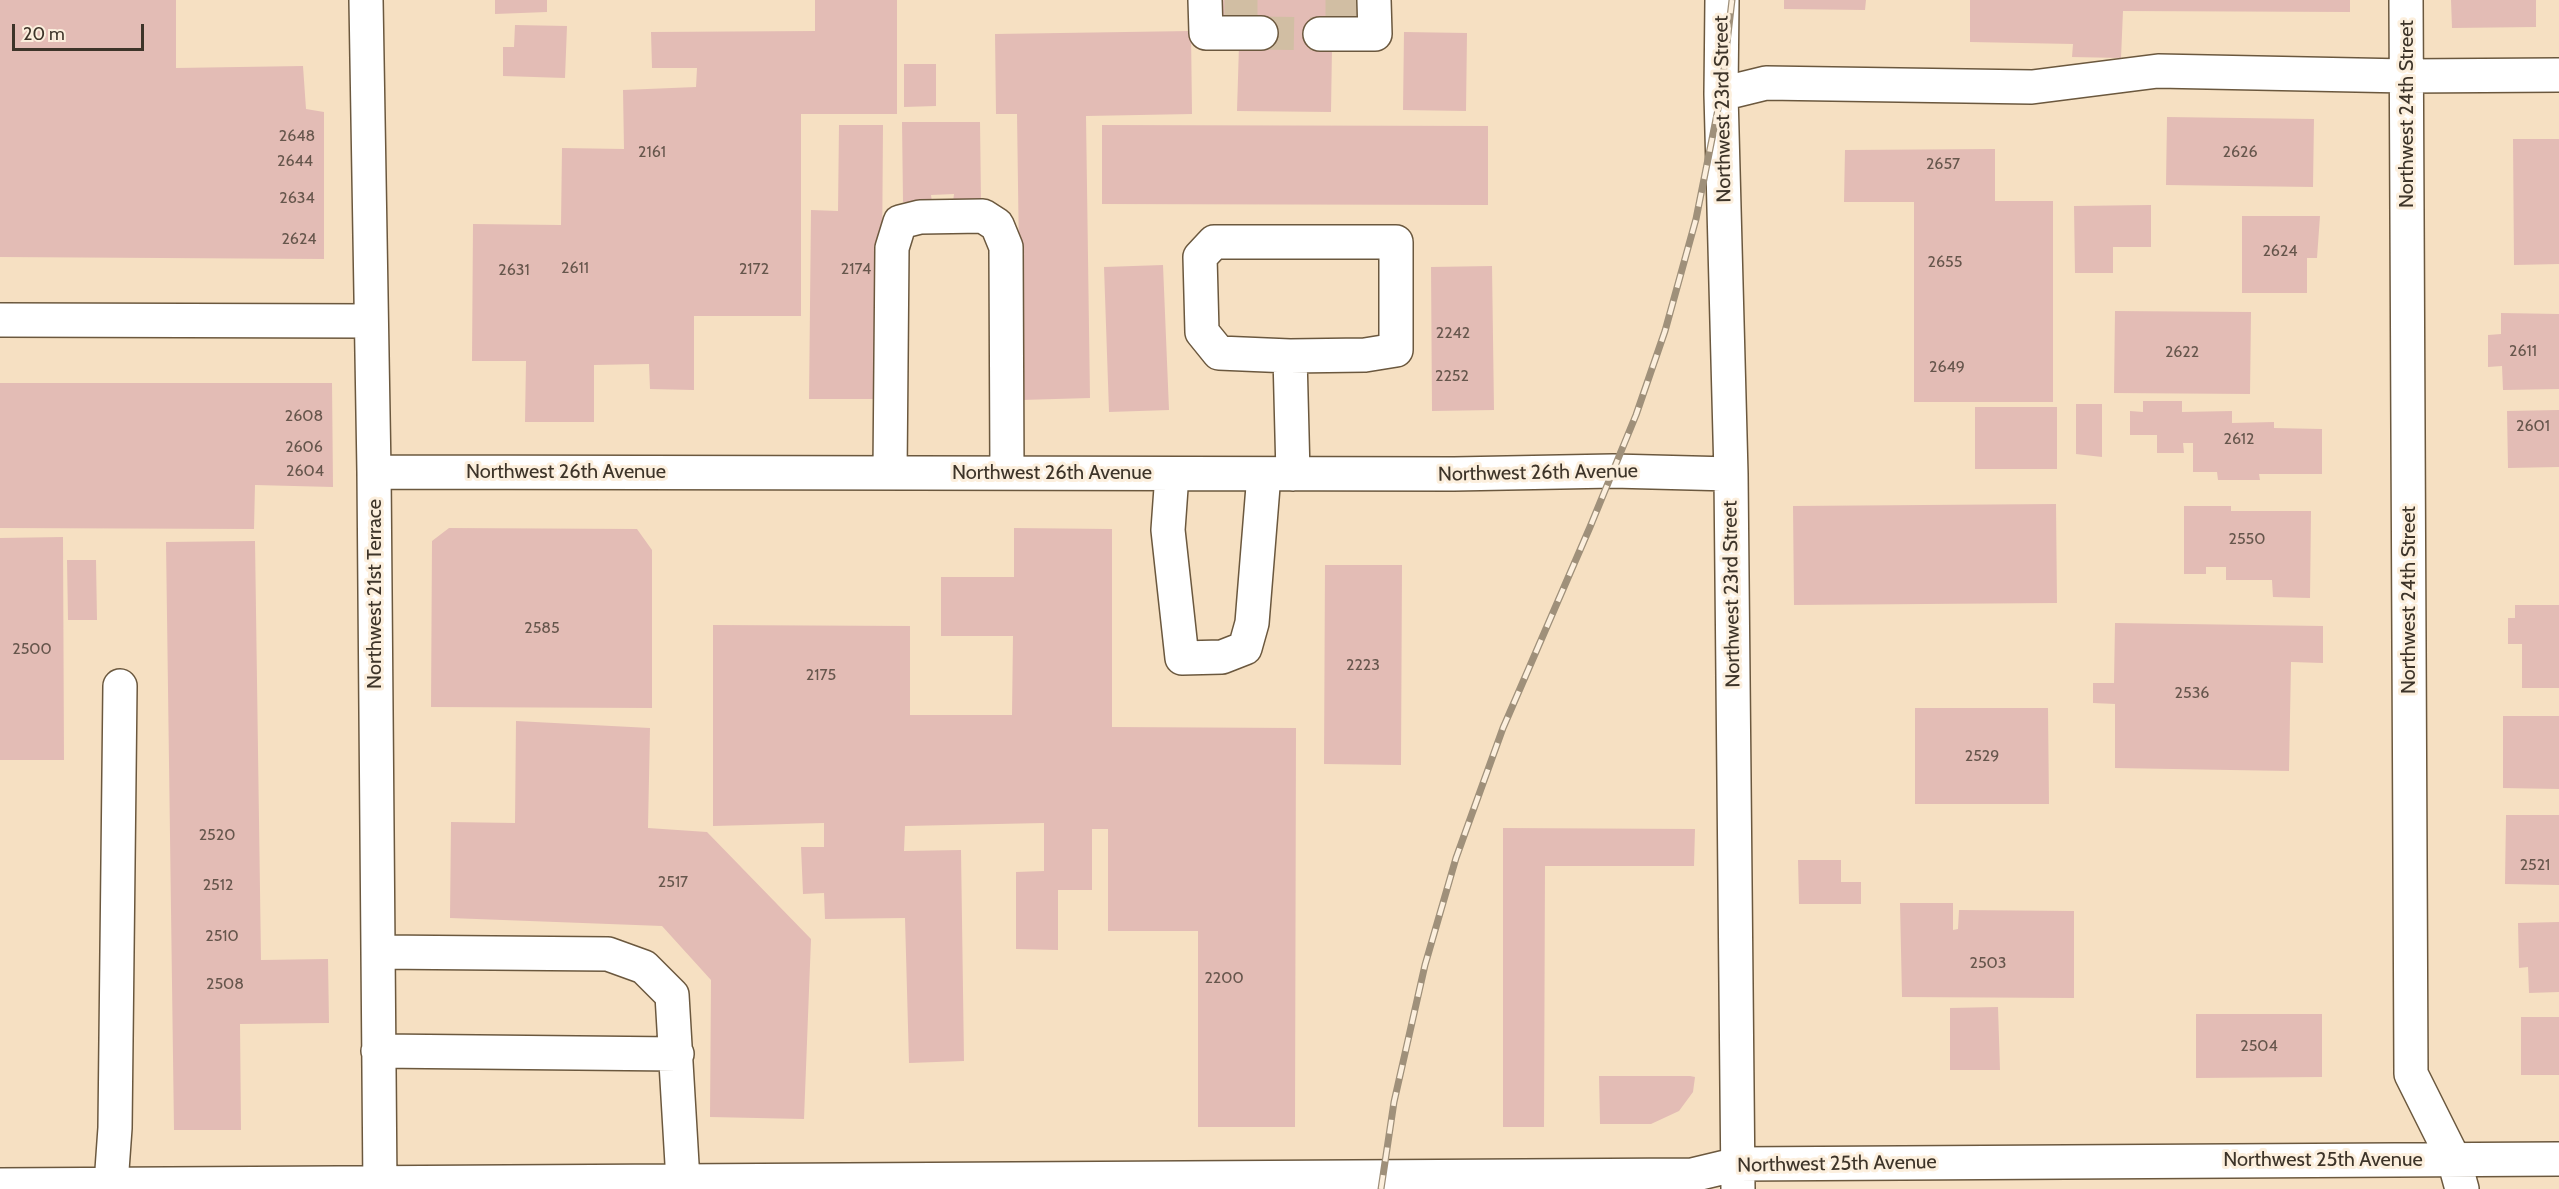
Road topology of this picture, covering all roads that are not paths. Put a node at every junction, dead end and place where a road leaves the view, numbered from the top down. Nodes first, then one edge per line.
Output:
1 (366, 0) edge
2 (1205, 0) edge
3 (1374, 0) tunnel mouth
4 (1722, 0) edge
5 (2406, 0) edge
6 (1247, 28) tunnel mouth
7 (1334, 28) tunnel mouth
8 (2559, 75) edge
9 (2406, 76) junction
10 (1721, 94) junction
11 (0, 320) edge
12 (371, 321) junction
13 (1290, 356) junction
14 (374, 472) junction
15 (890, 473) junction
16 (1007, 474) junction
17 (1172, 474) junction
18 (1278, 474) junction
19 (1731, 474) junction
20 (120, 686) dead end
21 (378, 952) junction
22 (378, 1051) junction
23 (677, 1054) junction
24 (2559, 1159) edge
25 (2458, 1174) edge
26 (1738, 1176) edge
27 (683, 1182) junction
28 (111, 1184) junction
29 (0, 1185) edge
30 (380, 1186) edge

1 - 12 street, Northwest 21st Terrace
2 - 6 street
3 - 7 street
4 - 10 street, Northwest 23rd Street
5 - 9 street, Northwest 24th Street
8 - 9 street
9 - 10 street
9 - 25 street, Northwest 24th Street
10 - 19 street, Northwest 23rd Street
11 - 12 street
12 - 14 street, Northwest 21st Terrace
13 - 13 street
13 - 18 street
14 - 15 street, Northwest 26th Avenue
14 - 21 street, Northwest 21st Terrace
15 - 16 street, Northwest 26th Avenue
15 - 16 street
16 - 17 street, Northwest 26th Avenue
17 - 18 street, Northwest 26th Avenue
17 - 18 street
18 - 19 street, Northwest 26th Avenue
19 - 26 street, Northwest 23rd Street
20 - 28 street
21 - 22 street, Northwest 21st Terrace
21 - 23 street
22 - 23 street
22 - 30 street, Northwest 21st Terrace
23 - 27 street
24 - 25 street, Northwest 25th Avenue
25 - 26 street, Northwest 25th Avenue
26 - 27 street, Northwest 25th Avenue
27 - 30 street, Northwest 25th Avenue
28 - 29 street, Northwest 25th Avenue
28 - 30 street, Northwest 25th Avenue

